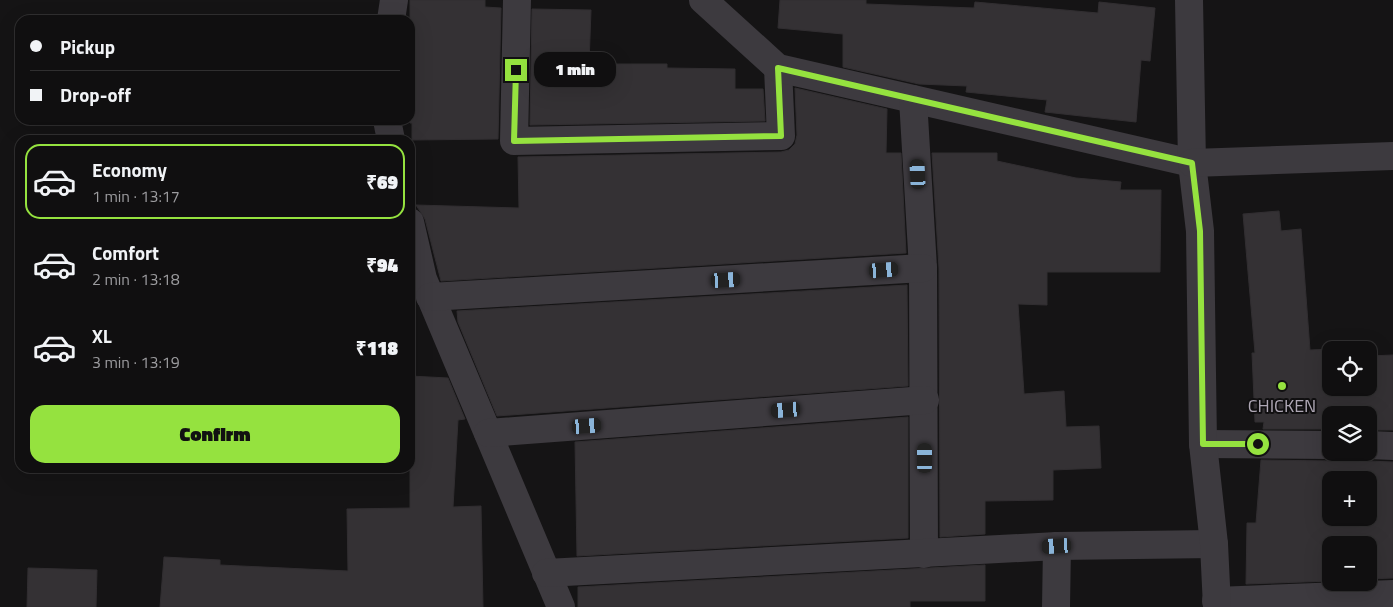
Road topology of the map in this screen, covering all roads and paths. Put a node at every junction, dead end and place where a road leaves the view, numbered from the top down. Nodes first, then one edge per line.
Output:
1 (394, 0) edge
2 (517, 0) edge
3 (703, 0) edge
4 (1189, 0) edge
5 (392, 15) edge
6 (778, 68) junction
7 (913, 99) junction
8 (1393, 156) edge
9 (1192, 163) junction
10 (415, 244) edge
11 (923, 268) junction
12 (430, 297) junction
13 (925, 400) junction
14 (488, 433) junction
15 (1203, 444) junction
16 (1322, 445) edge
17 (1377, 445) edge
18 (1393, 446) edge
19 (1214, 544) junction
20 (1057, 546) junction
21 (924, 554) junction
22 (546, 573) junction
23 (1393, 594) edge
24 (1216, 604) edge
25 (560, 607) edge
26 (1056, 607) edge

1 - 5 street
2 - 6 street
3 - 6 street
4 - 9 street
6 - 7 street
7 - 9 street
7 - 11 street
8 - 9 street
9 - 15 street
10 - 12 street
11 - 12 street
11 - 13 street
12 - 14 street
13 - 14 street
13 - 21 street
14 - 22 street
15 - 16 street
15 - 19 street
17 - 18 street
19 - 20 street
19 - 24 street
20 - 21 street
20 - 26 street
21 - 22 street
22 - 25 street
23 - 24 street

